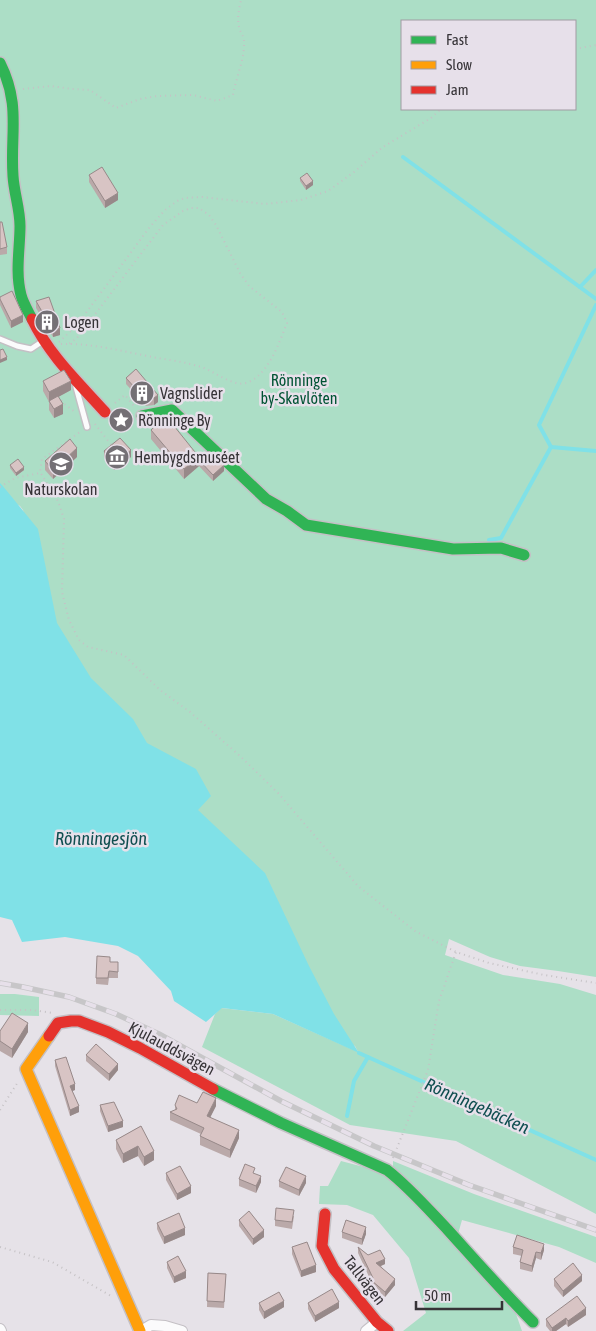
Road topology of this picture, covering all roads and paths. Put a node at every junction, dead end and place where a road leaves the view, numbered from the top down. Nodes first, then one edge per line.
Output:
1 (241, 0) edge
2 (596, 45) edge
3 (576, 49) edge
4 (0, 63) edge
5 (10, 91) junction
6 (440, 110) edge
7 (0, 339) edge
8 (43, 341) junction
9 (69, 344) junction
10 (73, 377) junction
11 (59, 396) edge
12 (105, 412) joint
13 (84, 413) junction
14 (142, 416) joint
15 (87, 427) junction
16 (114, 449) edge
17 (40, 472) junction
18 (0, 486) edge
19 (524, 555) dead end
20 (456, 952) junction
21 (596, 983) edge
22 (0, 1010) edge
23 (71, 1020) junction
24 (26, 1069) junction
25 (0, 1110) edge
26 (387, 1170) junction
27 (325, 1214) dead end
28 (0, 1247) edge
29 (131, 1308) junction
30 (377, 1322) junction
31 (532, 1322) dead end
32 (140, 1331) edge
33 (182, 1331) edge
34 (366, 1331) edge
35 (388, 1331) edge

1 - 5 path
2 - 3 path
4 - 5 street
5 - 8 street
6 - 9 path
7 - 8 lane
8 - 10 street
9 - 9 path
10 - 12 street
10 - 13 lane
11 - 13 path
12 - 14 path
13 - 15 lane
14 - 19 street
15 - 16 path
15 - 17 path
17 - 18 path
17 - 20 path
20 - 21 path
20 - 26 path
22 - 23 path
23 - 24 street
23 - 26 street, Kjulauddsvägen
24 - 25 path
24 - 29 street
26 - 31 street, Kjulauddsvägen
27 - 30 street, Tallvägen
28 - 29 path
29 - 32 street
30 - 34 street
30 - 35 street, Tallvägen
32 - 33 street

